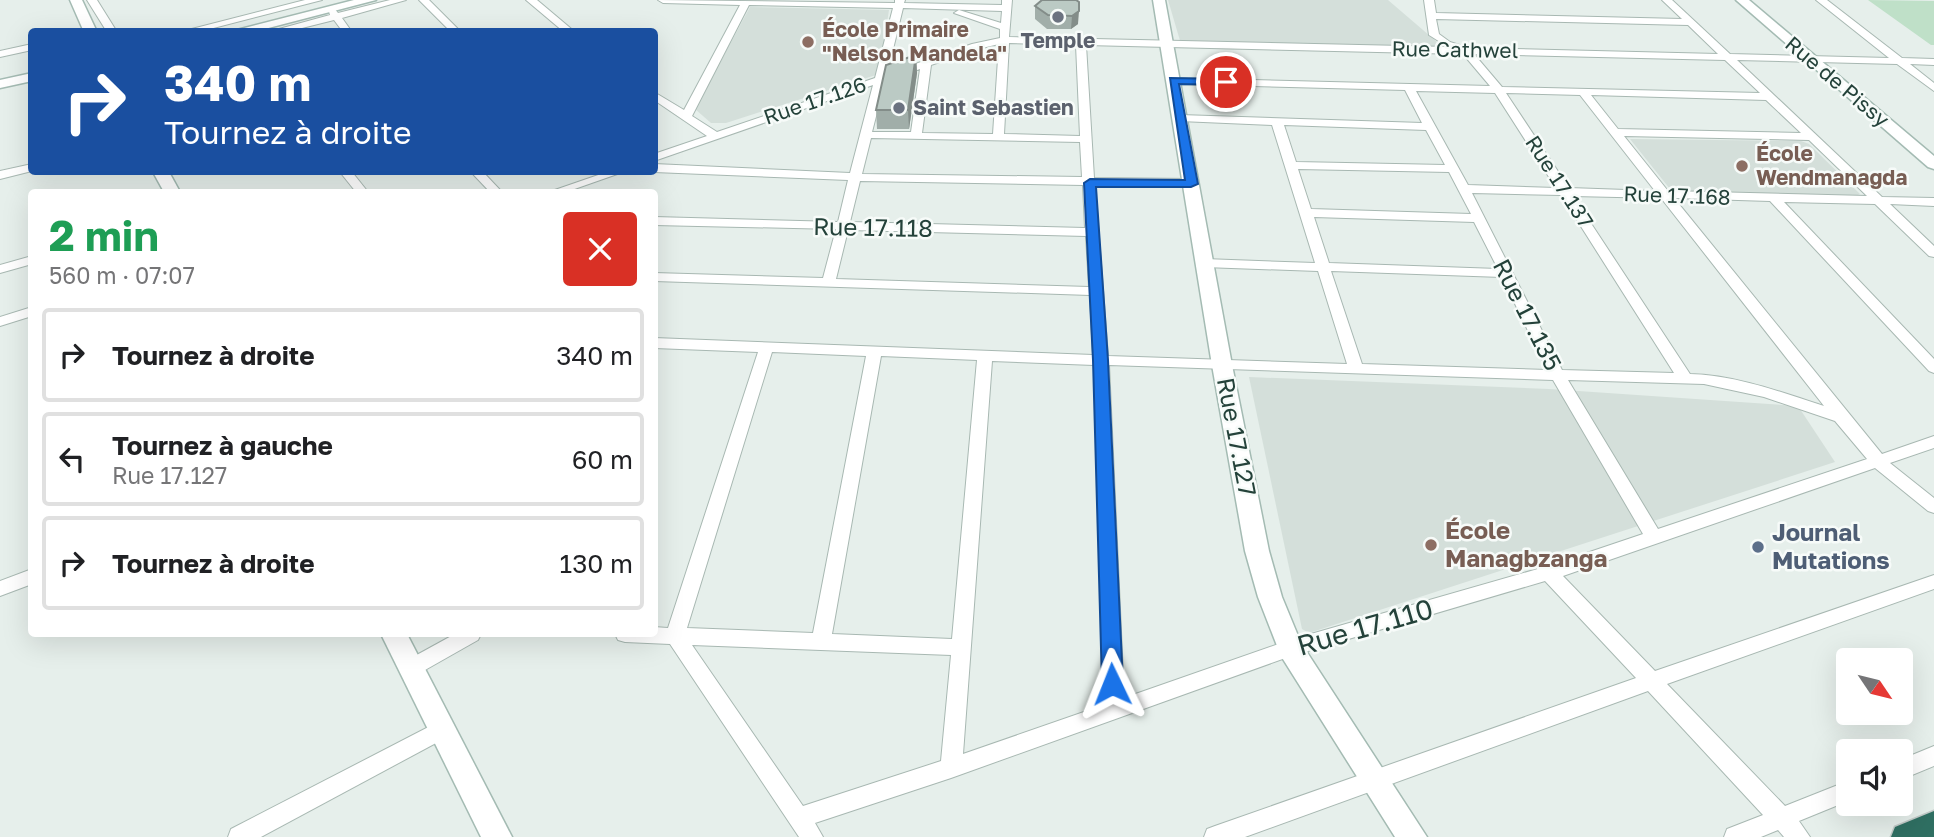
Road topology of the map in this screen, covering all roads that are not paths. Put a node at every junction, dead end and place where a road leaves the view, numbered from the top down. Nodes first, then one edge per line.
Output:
1 (79, 0) edge
2 (92, 0) edge
3 (317, 0) edge
4 (347, 0) edge
5 (370, 0) edge
6 (401, 0) edge
7 (424, 0) edge
8 (531, 0) edge
9 (663, 0) edge
10 (1159, 0) edge
11 (1429, 0) edge
12 (1667, 0) edge
13 (1742, 0) edge
14 (1821, 0) edge
15 (746, 2) edge
16 (899, 4) edge
17 (1007, 4) edge
18 (943, 8) junction
19 (333, 13) junction
20 (1431, 16) junction
21 (1690, 22) junction
22 (1005, 27) junction
23 (90, 28) edge
24 (110, 28) edge
25 (201, 28) edge
26 (232, 28) edge
27 (256, 28) edge
28 (285, 28) edge
29 (345, 28) edge
30 (453, 28) edge
31 (566, 28) edge
32 (1007, 40) junction
33 (1081, 41) junction
34 (1167, 44) junction
35 (976, 46) joint
36 (28, 48) edge
37 (1465, 50) junction
38 (0, 54) edge
39 (1726, 56) junction
40 (1808, 58) junction
41 (1899, 62) junction
42 (1934, 62) edge
43 (926, 63) junction
44 (880, 79) junction
45 (28, 80) edge
46 (1173, 81) junction
47 (0, 86) edge
48 (1409, 88) junction
49 (1934, 88) edge
50 (1499, 90) junction
51 (1583, 92) junction
52 (1771, 97) junction
53 (658, 100) edge
54 (687, 115) junction
55 (1180, 118) junction
56 (1277, 122) junction
57 (1431, 127) junction
58 (1614, 132) junction
59 (865, 135) junction
60 (715, 136) junction
61 (916, 136) junction
62 (998, 137) junction
63 (1812, 137) junction
64 (1085, 139) junction
65 (658, 157) edge
66 (1934, 164) edge
67 (1291, 165) junction
68 (28, 168) edge
69 (658, 168) edge
70 (1452, 169) junction
71 (0, 175) edge
72 (348, 175) edge
73 (480, 175) edge
74 (608, 175) edge
75 (854, 177) junction
76 (1090, 183) junction
77 (1191, 184) junction
78 (1463, 188) junction
79 (360, 189) edge
80 (493, 189) edge
81 (564, 189) edge
82 (1566, 192) junction
83 (1666, 196) junction
84 (1775, 199) junction
85 (1879, 201) junction
86 (1934, 202) edge
87 (1307, 213) junction
88 (1479, 218) junction
89 (658, 222) edge
90 (843, 227) junction
91 (1092, 233) junction
92 (1934, 253) edge
93 (28, 261) edge
94 (1204, 263) junction
95 (1324, 267) junction
96 (0, 269) edge
97 (1505, 273) junction
98 (658, 277) edge
99 (829, 281) junction
100 (1095, 291) junction
101 (28, 313) edge
102 (0, 322) edge
103 (658, 343) edge
104 (766, 349) junction
105 (874, 352) junction
106 (985, 355) junction
107 (1101, 360) junction
108 (1222, 365) junction
109 (1934, 368) edge
110 (1356, 369) junction
111 (1558, 376) junction
112 (1685, 378) junction
113 (1841, 417) junction
114 (1934, 442) edge
115 (1879, 461) junction
116 (1934, 507) edge
117 (1654, 537) junction
118 (1549, 573) junction
119 (28, 578) edge
120 (1934, 582) edge
121 (0, 589) edge
122 (658, 635) edge
123 (675, 636) junction
124 (396, 637) edge
125 (466, 637) edge
126 (821, 642) junction
127 (961, 647) junction
128 (1290, 648) junction
129 (411, 668) junction
130 (1654, 681) junction
131 (1114, 711) junction
132 (442, 729) junction
133 (1934, 756) edge
134 (1913, 764) edge
135 (951, 768) junction
136 (1373, 779) junction
137 (1836, 796) edge
138 (798, 818) junction
139 (1781, 819) junction
140 (1934, 825) edge
141 (239, 837) edge
142 (497, 837) edge
143 (811, 837) edge
144 (1215, 837) edge
145 (1412, 837) edge
146 (1735, 837) edge
147 (1799, 837) edge
148 (1906, 837) edge

1 - 23 street
2 - 24 street
3 - 25 street
4 - 26 street
5 - 19 street
6 - 19 street
7 - 30 street
8 - 31 street
9 - 15 street
10 - 34 street, Rue 17.127
11 - 20 street, Rue 17.137
12 - 21 street
13 - 40 street, Rue de Pissy
14 - 41 street
15 - 16 street
15 - 54 street
16 - 18 street
16 - 44 street
17 - 18 street
17 - 22 street
18 - 22 street
19 - 27 street
19 - 28 street
19 - 29 street
20 - 21 street
20 - 37 street, Rue 17.137
21 - 39 street
22 - 32 street
32 - 33 street, Rue Cathwel
32 - 35 street, Rue Cathwel
32 - 62 street
33 - 34 street, Rue Cathwel
33 - 64 street
34 - 37 street, Rue Cathwel
34 - 46 street, Rue 17.127
35 - 43 street, Rue 17.126
36 - 38 street
37 - 39 street, Rue Cathwel
37 - 50 street, Rue 17.137
39 - 40 street, Rue Cathwel
39 - 52 street
40 - 41 street, Rue Cathwel
40 - 66 street, Rue de Pissy
41 - 42 street, Rue Cathwel
41 - 49 street
43 - 44 street, Rue 17.126
43 - 61 street
44 - 59 street
44 - 60 street, Rue 17.126
45 - 47 street
46 - 48 street
46 - 55 street, Rue 17.127
48 - 50 street
48 - 57 street, Rue 17.135
50 - 51 street
50 - 82 street, Rue 17.137
51 - 52 street
51 - 58 street
52 - 63 street
53 - 54 street
54 - 60 street
55 - 56 street
55 - 77 street, Rue 17.127
56 - 57 street
56 - 67 street
57 - 70 street, Rue 17.135
58 - 63 street
58 - 83 street
59 - 61 street
59 - 75 street
60 - 65 street, Rue 17.126
61 - 62 street
62 - 64 street
63 - 85 street
64 - 76 street
67 - 70 street
67 - 87 street
68 - 71 street
69 - 75 street
70 - 78 street, Rue 17.135
72 - 79 street
73 - 80 street
74 - 81 street
75 - 76 street
75 - 90 street
76 - 77 street
76 - 91 street
77 - 94 street, Rue 17.127
78 - 82 street, Rue 17.168
78 - 88 street, Rue 17.135
82 - 83 street, Rue 17.168
82 - 112 street, Rue 17.137
83 - 84 street, Rue 17.168
83 - 113 street
84 - 85 street, Rue 17.168
84 - 109 street
85 - 86 street, Rue 17.168
85 - 92 street
87 - 88 street
87 - 95 street
88 - 97 street, Rue 17.135
89 - 90 street, Rue 17.118
90 - 91 street, Rue 17.118
90 - 99 street
91 - 100 street
93 - 96 street
94 - 95 street
94 - 108 street, Rue 17.127
95 - 97 street
95 - 110 street
97 - 111 street, Rue 17.135
98 - 99 street
99 - 100 street
100 - 107 street
101 - 102 street
103 - 104 street
104 - 105 street
104 - 123 street
105 - 106 street
105 - 126 street
106 - 107 street
106 - 127 street
107 - 108 street
107 - 131 street
108 - 110 street
108 - 128 street, Rue 17.127
110 - 111 street
111 - 112 street
111 - 117 street, Rue 17.135
112 - 113 street
113 - 115 street
114 - 115 street, Rue 17.110
115 - 116 street
115 - 117 street, Rue 17.110
117 - 118 street, Rue 17.110
118 - 128 street, Rue 17.110
118 - 130 street
119 - 121 street
120 - 130 street
122 - 123 street
123 - 126 street
123 - 138 street
124 - 129 street
125 - 129 street
126 - 127 street
127 - 135 street
128 - 131 street, Rue 17.110
128 - 136 street, Rue 17.127
129 - 132 street
130 - 136 street
130 - 139 street
131 - 135 street, Rue 17.110
132 - 141 street
132 - 142 street
133 - 134 street
135 - 138 street, Rue 17.110
136 - 144 street
136 - 145 street, Rue 17.127
137 - 139 street
138 - 143 street
139 - 146 street
139 - 147 street
140 - 148 highway

